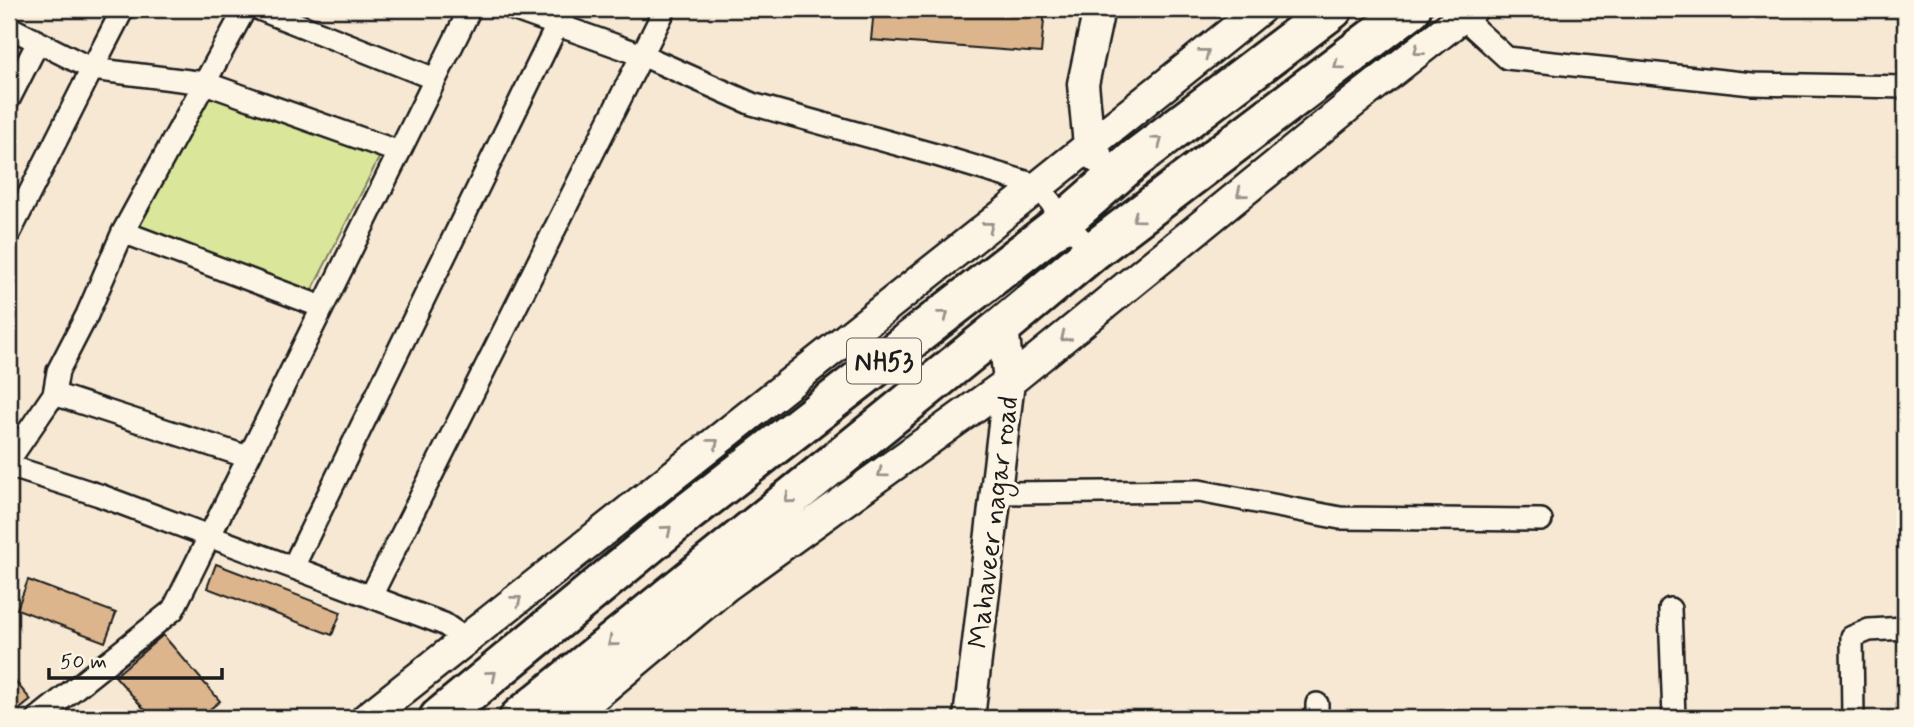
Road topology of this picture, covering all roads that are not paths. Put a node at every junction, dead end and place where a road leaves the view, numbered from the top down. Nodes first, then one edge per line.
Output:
1 (123, 9) edge
2 (245, 9) edge
3 (259, 9) edge
4 (470, 9) edge
5 (513, 9) edge
6 (665, 9) edge
7 (1099, 9) edge
8 (1260, 9) edge
9 (1333, 9) edge
10 (1411, 9) edge
11 (1467, 13) edge
12 (561, 16) edge
13 (9, 27) edge
14 (38, 42) junction
15 (642, 55) junction
16 (92, 69) junction
17 (435, 79) junction
18 (205, 83) junction
19 (1905, 87) edge
20 (9, 99) edge
21 (1088, 145) junction
22 (399, 152) junction
23 (1113, 178) junction
24 (1039, 186) junction
25 (1064, 221) junction
26 (123, 232) junction
27 (9, 234) edge
28 (1093, 251) junction
29 (323, 307) junction
30 (1003, 326) junction
31 (1009, 382) junction
32 (54, 394) junction
33 (248, 457) junction
34 (9, 460) edge
35 (9, 466) edge
36 (996, 493) junction
37 (1541, 520) dead end
38 (209, 536) junction
39 (293, 568) junction
40 (371, 596) junction
41 (1670, 609) dead end
42 (1905, 628) edge
43 (467, 640) junction
44 (38, 718) edge
45 (368, 718) edge
46 (439, 718) edge
47 (519, 718) edge
48 (568, 718) edge
49 (969, 718) edge
50 (1674, 718) edge
51 (1853, 718) edge

1 - 16 street
2 - 18 street
3 - 17 street
4 - 17 street
5 - 12 street
6 - 15 street
7 - 21 main road
21 -> 8 main road
23 -> 9 highway, NH53
10 -> 28 highway, NH53
11 - 19 street
11 -> 31 main road
12 - 15 street
12 - 39 street
13 - 14 street
14 - 16 street
14 - 20 street
15 - 24 street
15 - 40 street
16 - 18 street
16 - 27 street
17 - 22 street
18 - 22 street
18 - 26 street
21 - 23 main road
21 - 24 main road
22 - 29 street
23 - 25 highway, NH53
24 - 25 street
43 -> 24 main road
25 - 28 street
46 -> 25 highway, NH53
26 - 29 street
26 - 32 street
28 - 30 highway, NH53
29 - 33 street
30 - 31 main road, Mahaveer nagar road
30 -> 47 highway, NH53
31 - 36 main road, Mahaveer nagar road
31 -> 48 main road
32 - 33 street
32 - 34 street
33 - 38 street
35 - 38 street
36 - 37 street
36 - 49 main road, Mahaveer nagar road
38 - 39 street
38 - 44 street
39 - 40 street
40 - 43 street
41 - 50 street
42 - 51 street
43 - 45 main road

